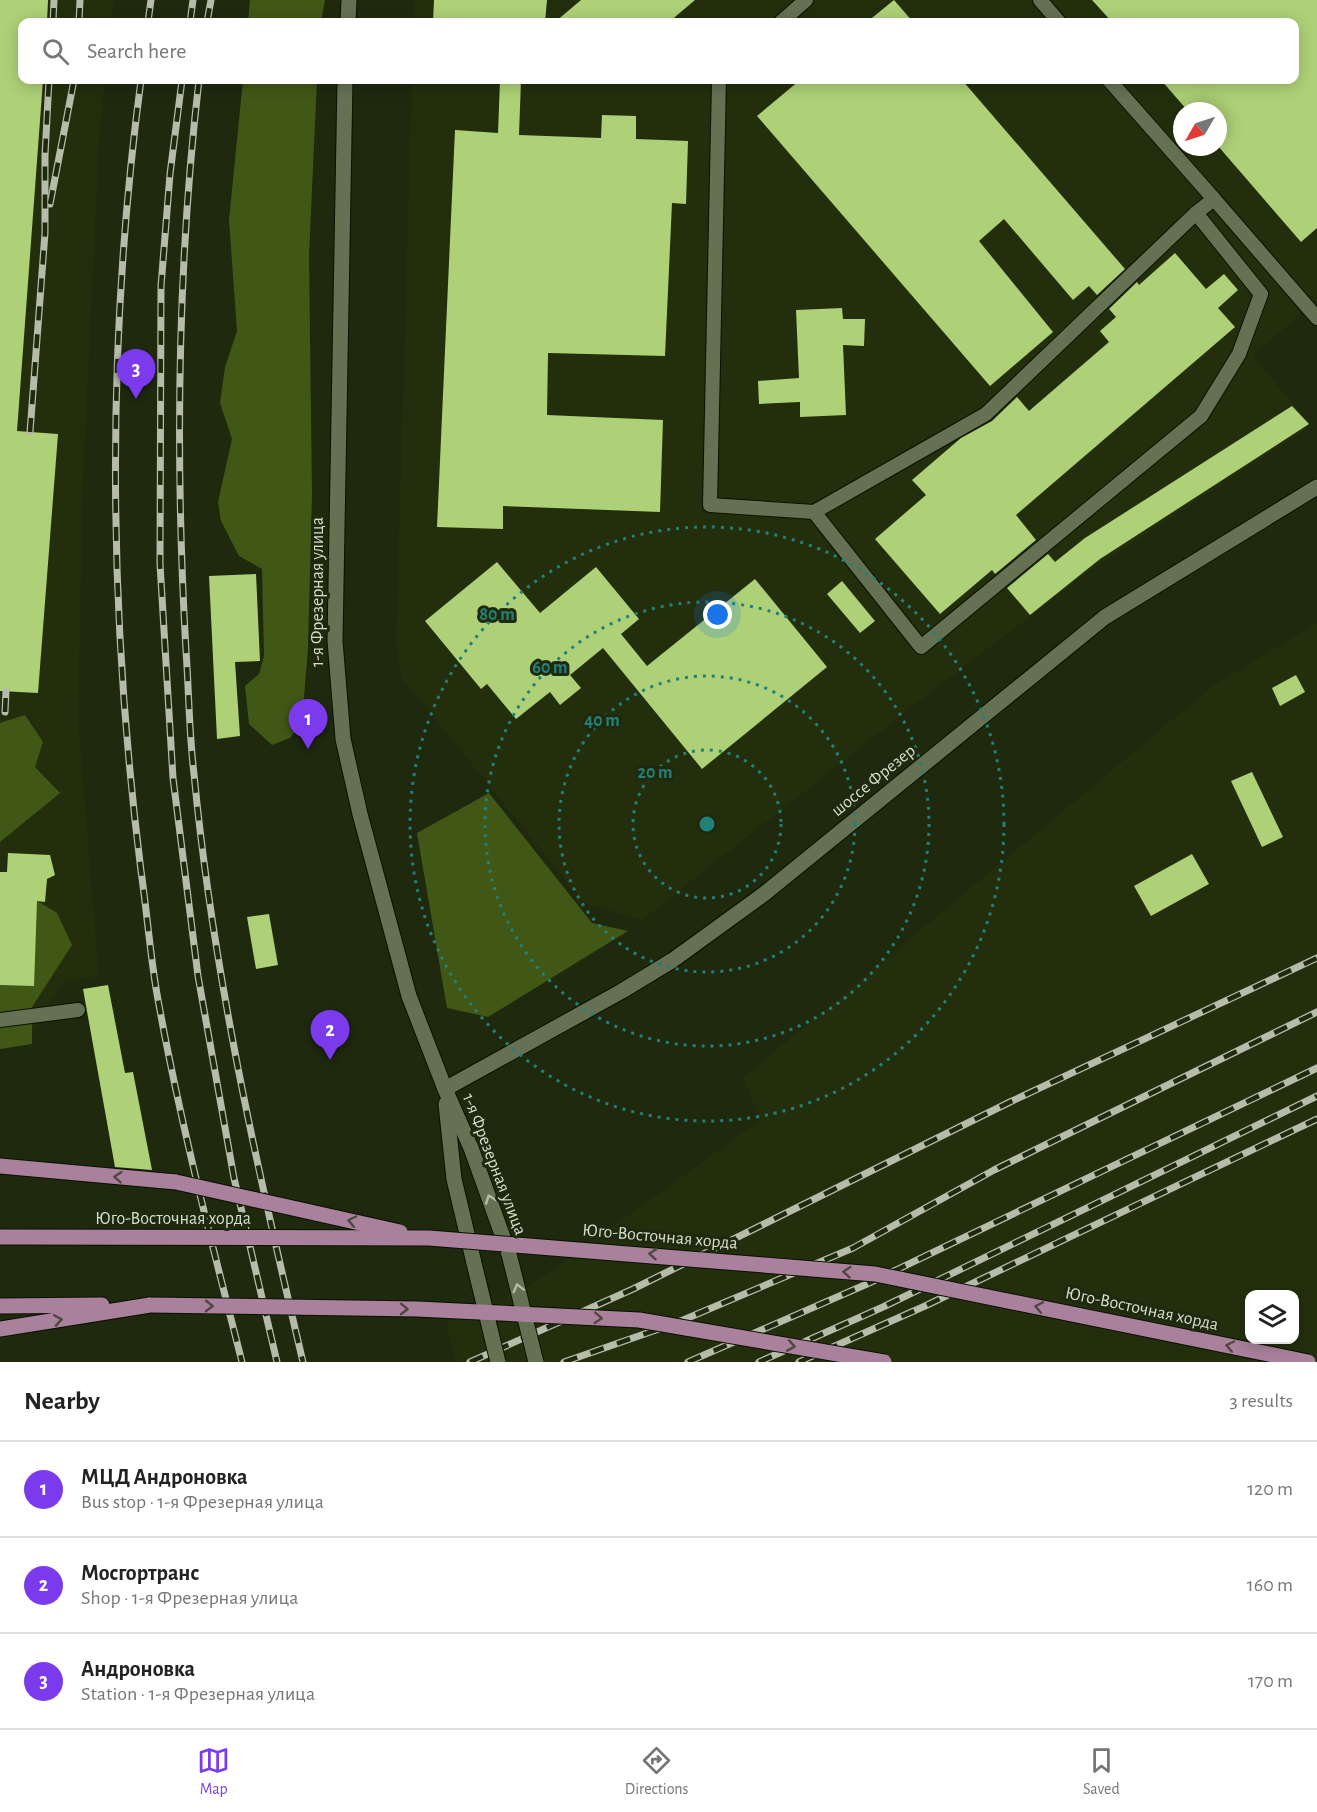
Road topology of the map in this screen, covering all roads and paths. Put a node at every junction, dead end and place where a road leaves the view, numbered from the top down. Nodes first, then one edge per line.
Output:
1 (349, 0) edge
2 (806, 0) edge
3 (1040, 0) edge
4 (348, 18) edge
5 (786, 18) edge
6 (1056, 18) edge
7 (345, 84) edge
8 (719, 84) edge
9 (1113, 84) edge
10 (1214, 199) junction
11 (1196, 213) junction
12 (1316, 315) edge
13 (1317, 487) edge
14 (814, 512) junction
15 (78, 1010) dead end
16 (0, 1020) edge
17 (445, 1089) junction
18 (0, 1166) edge
19 (0, 1237) edge
20 (429, 1238) junction
21 (150, 1305) junction
22 (0, 1306) edge
23 (0, 1329) edge
24 (498, 1362) edge
25 (536, 1362) edge
26 (884, 1362) edge
27 (1308, 1362) edge

1 - 4 street
2 - 5 lane
3 - 6 lane
7 - 17 street, 1-я Фрезерная улица
8 - 14 lane
9 - 10 lane
10 - 11 lane
10 - 12 lane
11 - 14 lane
11 - 14 lane
13 - 17 street, шоссе Фрезер
15 - 16 lane
17 - 24 street, 1-я Фрезерная улица, bridge
25 -> 17 street, 1-я Фрезерная улица, bridge
20 -> 18 main road, bridge
19 - 20 main road, Юго-Восточная хорда, bridge
27 -> 20 main road, Юго-Восточная хорда, bridge
21 - 22 main road
23 -> 21 main road
21 -> 26 main road, bridge

